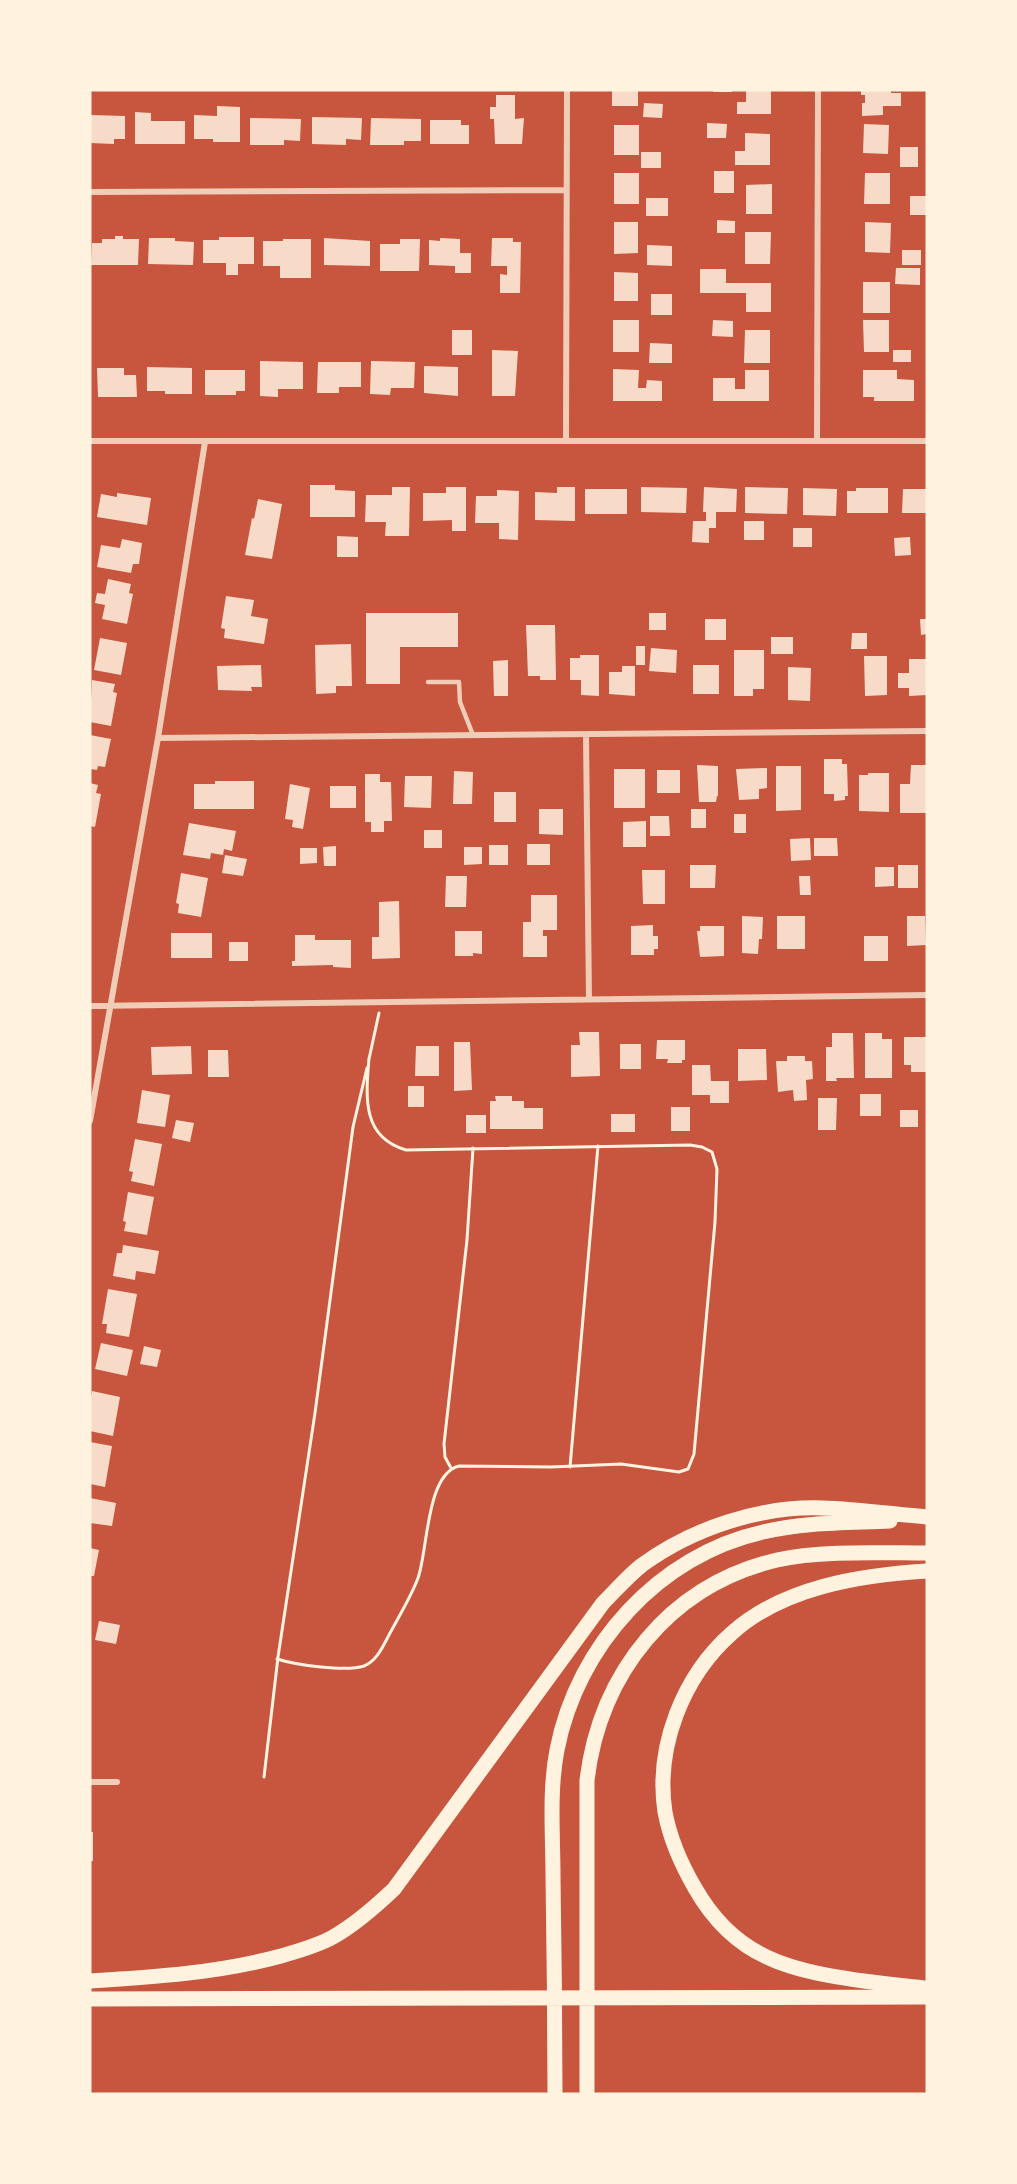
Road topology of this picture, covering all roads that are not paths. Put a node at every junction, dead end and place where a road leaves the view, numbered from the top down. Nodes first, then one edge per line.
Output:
1 (567, 90) edge
2 (818, 90) edge
3 (566, 190) junction
4 (90, 192) edge
5 (90, 441) edge
6 (566, 441) junction
7 (817, 441) junction
8 (927, 441) edge
9 (205, 442) junction
10 (428, 682) dead end
11 (927, 731) edge
12 (473, 735) junction
13 (586, 735) junction
14 (158, 738) junction
15 (927, 995) edge
16 (589, 999) junction
17 (90, 1006) edge
18 (109, 1006) junction
19 (90, 1122) edge
20 (927, 1519) edge
21 (927, 1553) edge
22 (927, 1571) edge
23 (90, 1782) edge
24 (117, 1782) dead end
25 (90, 1981) edge
26 (927, 1989) edge
27 (927, 1997) edge
28 (90, 1999) edge
29 (555, 2094) edge
30 (587, 2094) edge

1 - 3 street
2 - 7 street
3 - 4 street
3 - 6 street
5 - 9 street
6 - 7 street
6 - 9 street
7 - 8 street
9 - 14 street
10 - 12 lane
11 - 13 street
12 - 13 street
12 - 14 street
13 - 16 street
14 - 18 street
15 - 16 street
16 - 18 street
17 - 18 street
18 - 19 street
20 - 25 highway
20 - 29 highway
21 - 30 highway
22 - 26 highway
23 - 24 street
27 - 28 highway

